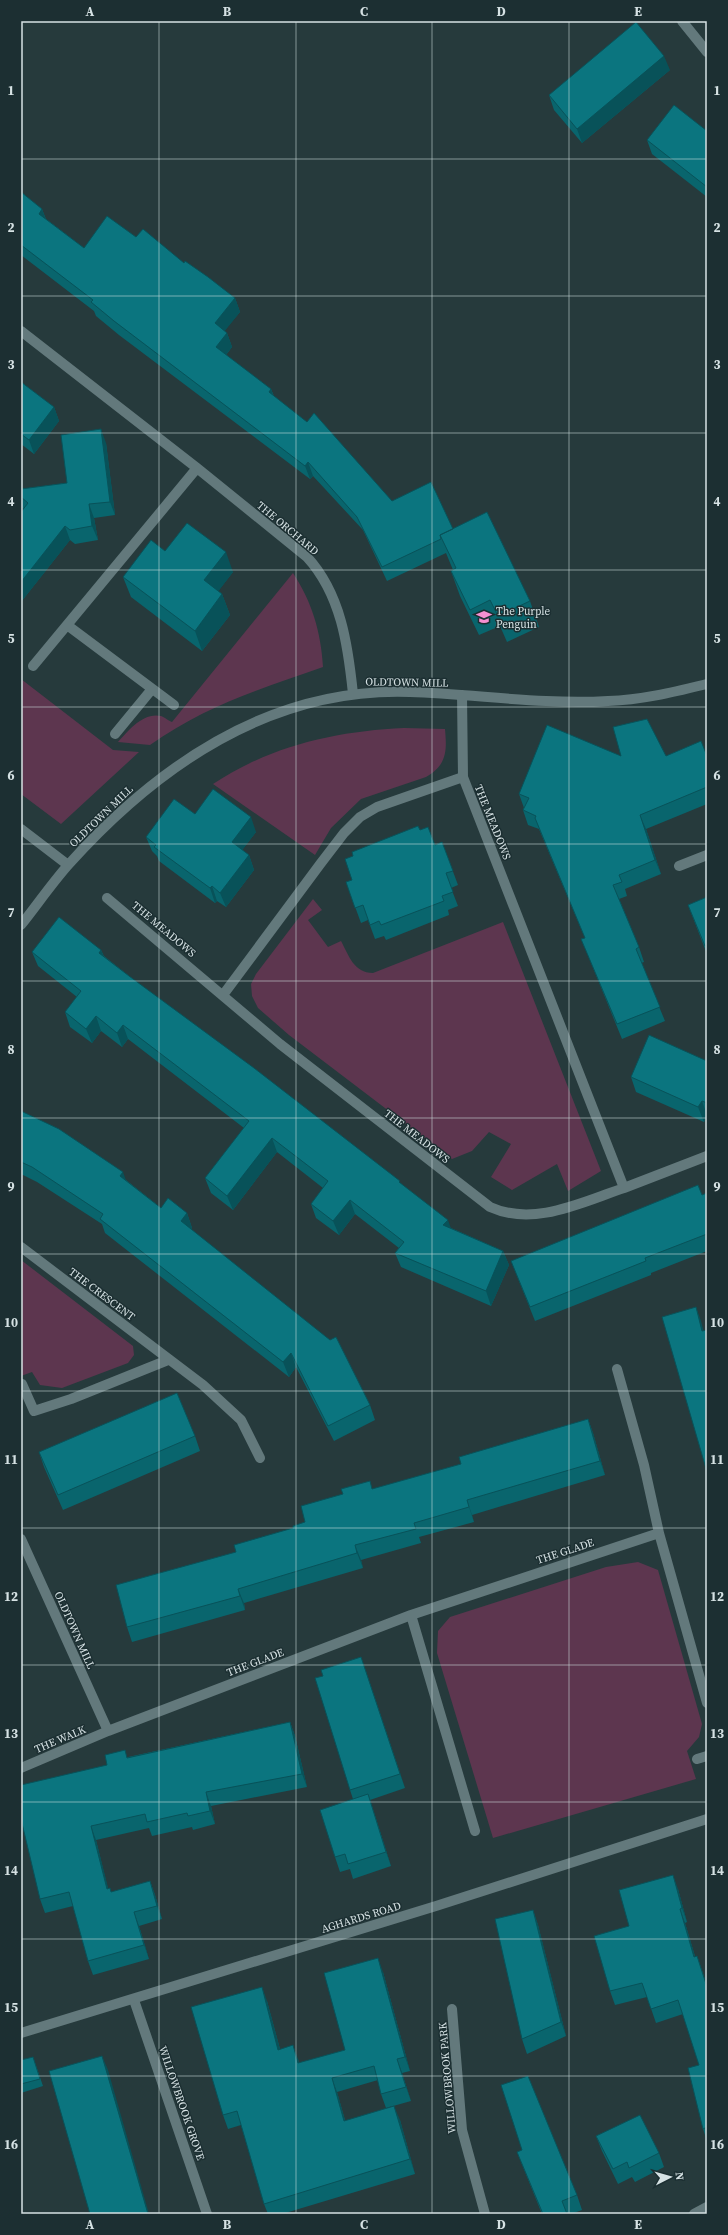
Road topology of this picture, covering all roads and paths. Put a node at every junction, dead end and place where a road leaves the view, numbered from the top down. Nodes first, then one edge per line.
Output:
1 (682, 21) edge
2 (707, 52) edge
3 (21, 331) edge
4 (197, 468) junction
5 (67, 625) junction
6 (34, 666) dead end
7 (707, 684) edge
8 (152, 689) junction
9 (353, 694) junction
10 (462, 695) junction
11 (174, 706) dead end
12 (114, 734) dead end
13 (463, 777) junction
14 (21, 828) edge
15 (707, 855) edge
16 (68, 865) junction
17 (679, 866) dead end
18 (107, 898) dead end
19 (21, 925) edge
20 (223, 995) junction
21 (707, 1156) edge
22 (624, 1188) junction
23 (21, 1247) edge
24 (168, 1360) junction
25 (617, 1369) dead end
26 (22, 1384) edge
27 (260, 1458) dead end
28 (659, 1533) junction
29 (21, 1539) edge
30 (411, 1615) junction
31 (707, 1703) edge
32 (108, 1731) junction
33 (707, 1756) edge
34 (697, 1758) dead end
35 (21, 1768) edge
36 (707, 1819) edge
37 (475, 1831) dead end
38 (134, 2000) junction
39 (452, 2009) dead end
40 (21, 2034) edge
41 (707, 2207) edge
42 (207, 2214) edge
43 (485, 2214) edge
44 (694, 2214) edge

1 - 2 street
3 - 4 street, THE ORCHARD
4 - 5 street
4 - 9 street, THE ORCHARD
5 - 6 street
5 - 8 street
7 - 10 street, OLDTOWN MILL
8 - 11 street
8 - 12 street
9 - 10 street, OLDTOWN MILL
9 - 16 street, OLDTOWN MILL
10 - 13 street, THE MEADOWS
13 - 20 street, THE MEADOWS
13 - 22 street, THE MEADOWS
14 - 16 street
15 - 17 street
16 - 19 street, OLDTOWN MILL
18 - 20 street, THE MEADOWS
20 - 22 street, THE MEADOWS
21 - 22 street, THE MEADOWS
23 - 24 street, THE CRESCENT
24 - 26 street
24 - 27 street, THE CRESCENT
25 - 28 street
28 - 30 street, THE GLADE
28 - 31 street
29 - 32 street, OLDTOWN MILL
30 - 32 street, THE GLADE
30 - 37 street
32 - 35 street, THE WALK
33 - 34 street
36 - 38 street, AGHARDS ROAD
38 - 40 street, AGHARDS ROAD
38 - 42 street, WILLOWBROOK GROVE
39 - 43 street, WILLOWBROOK PARK
41 - 44 street

